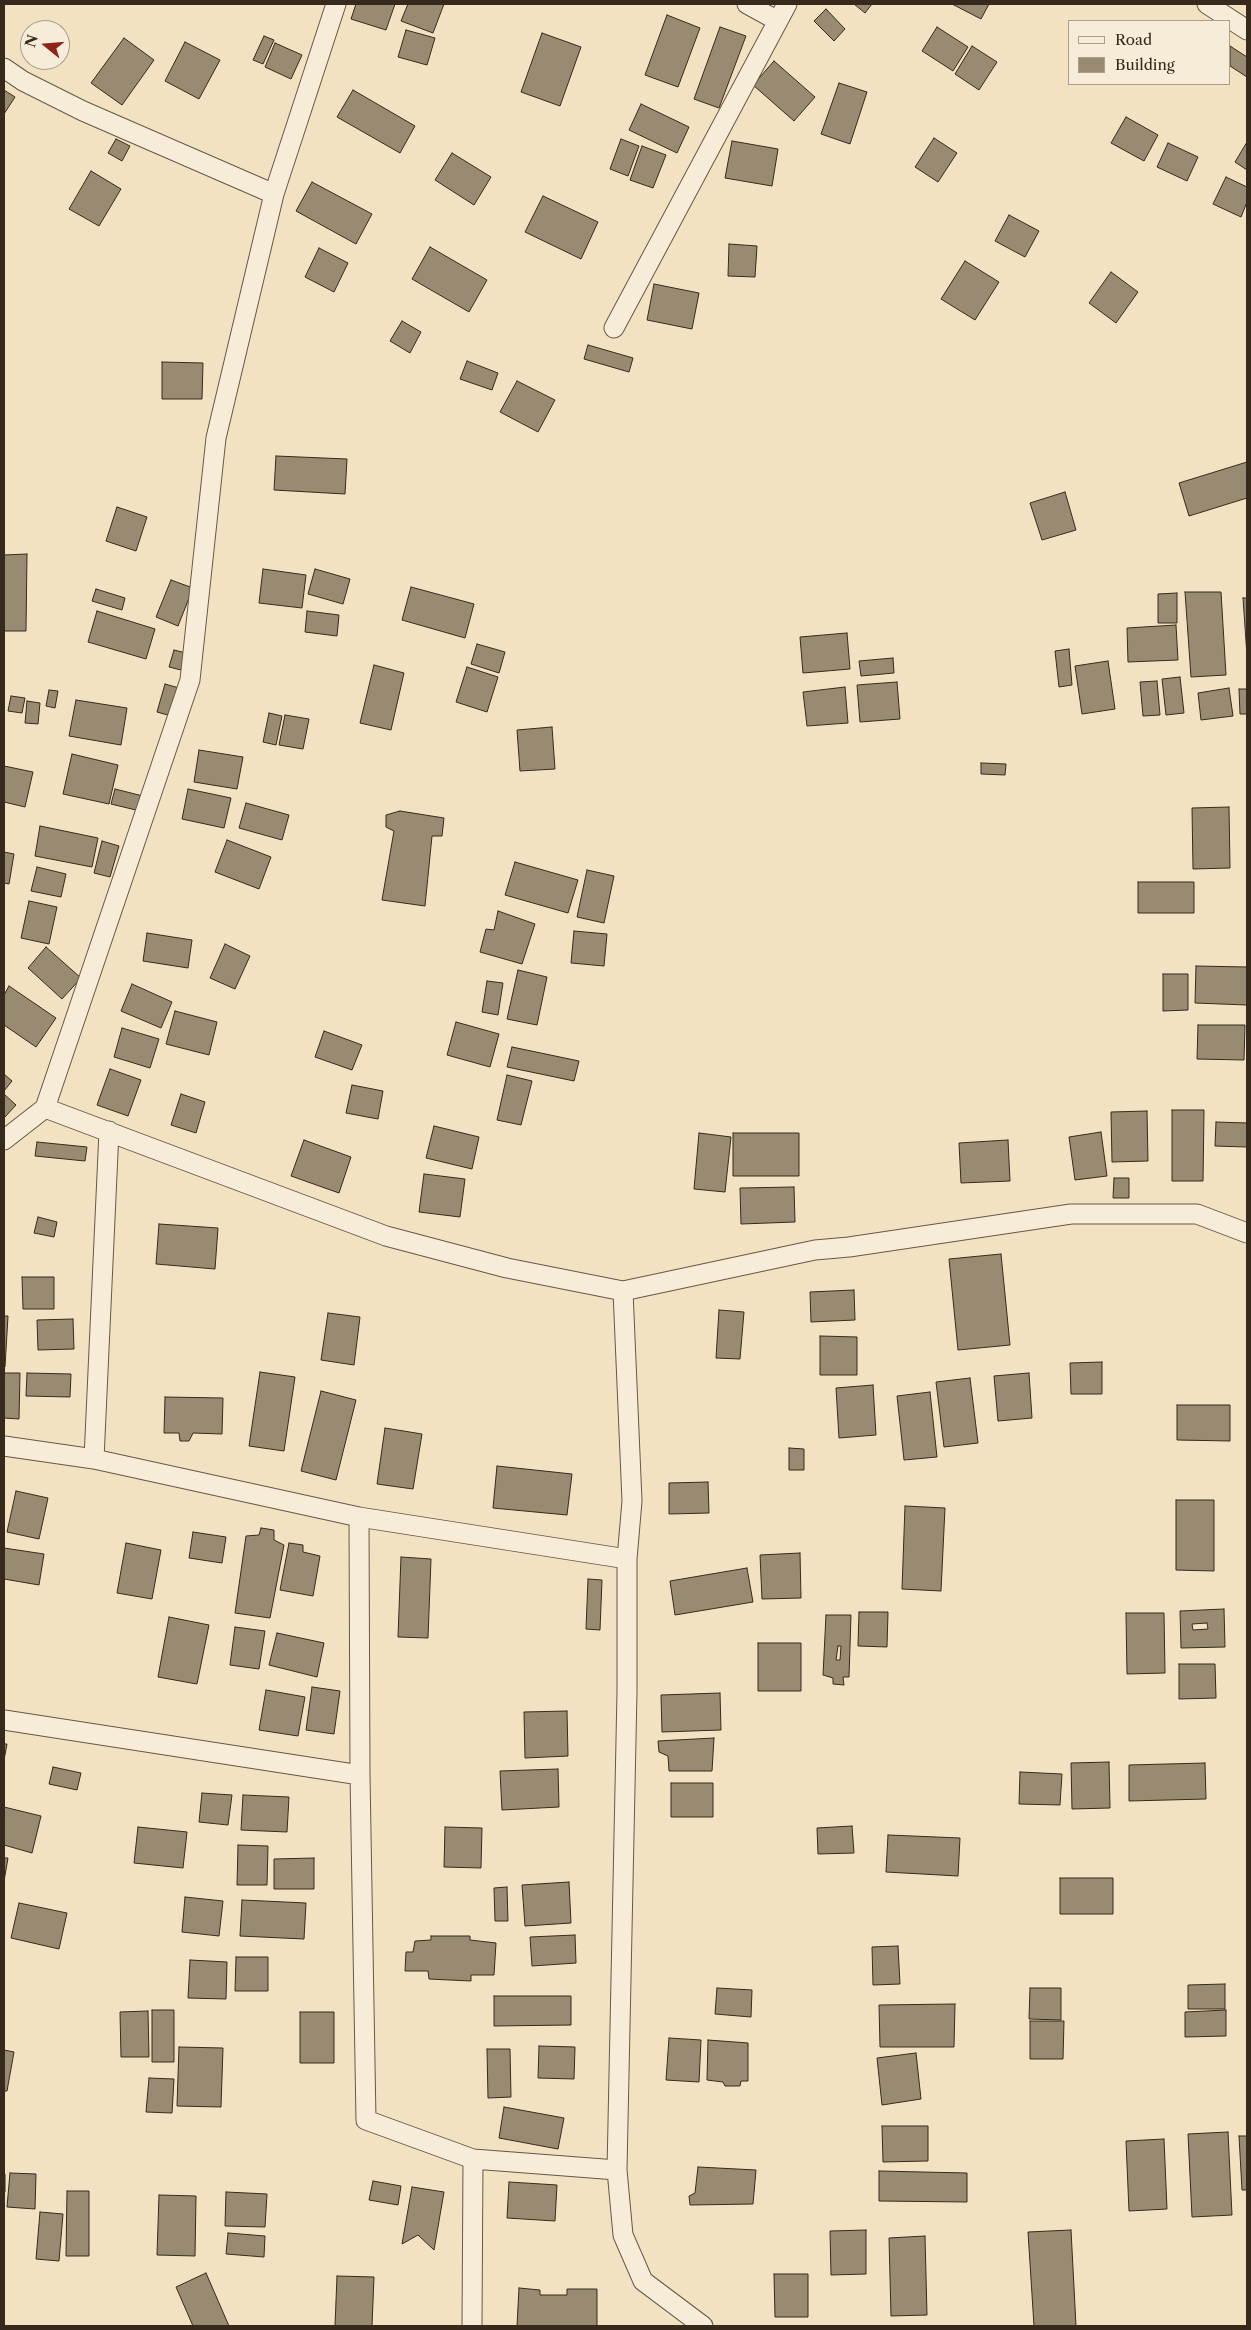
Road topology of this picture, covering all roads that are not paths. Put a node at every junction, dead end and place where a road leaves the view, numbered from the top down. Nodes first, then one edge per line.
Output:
1 (336, 4) edge
2 (747, 4) edge
3 (787, 4) edge
4 (1207, 4) edge
5 (778, 22) junction
6 (1247, 30) edge
7 (4, 68) edge
8 (274, 194) junction
9 (614, 328) dead end
10 (45, 1108) junction
11 (109, 1131) junction
12 (4, 1140) edge
13 (1247, 1233) edge
14 (623, 1291) junction
15 (4, 1446) edge
16 (94, 1459) junction
17 (359, 1517) junction
18 (627, 1559) junction
19 (4, 1720) edge
20 (360, 1775) junction
21 (474, 2159) junction
22 (617, 2170) junction
23 (472, 2326) edge
24 (702, 2326) edge

1 - 8 street
2 - 5 street
3 - 5 street
4 - 6 street
5 - 9 street
7 - 8 street
8 - 10 street
10 - 11 street
10 - 12 street
11 - 14 street
11 - 16 street
13 - 14 street
14 - 18 street
15 - 16 street
16 - 17 street
17 - 18 street
17 - 20 street
18 - 22 street
19 - 20 street
20 - 21 street
21 - 22 street
21 - 23 street
22 - 24 street

